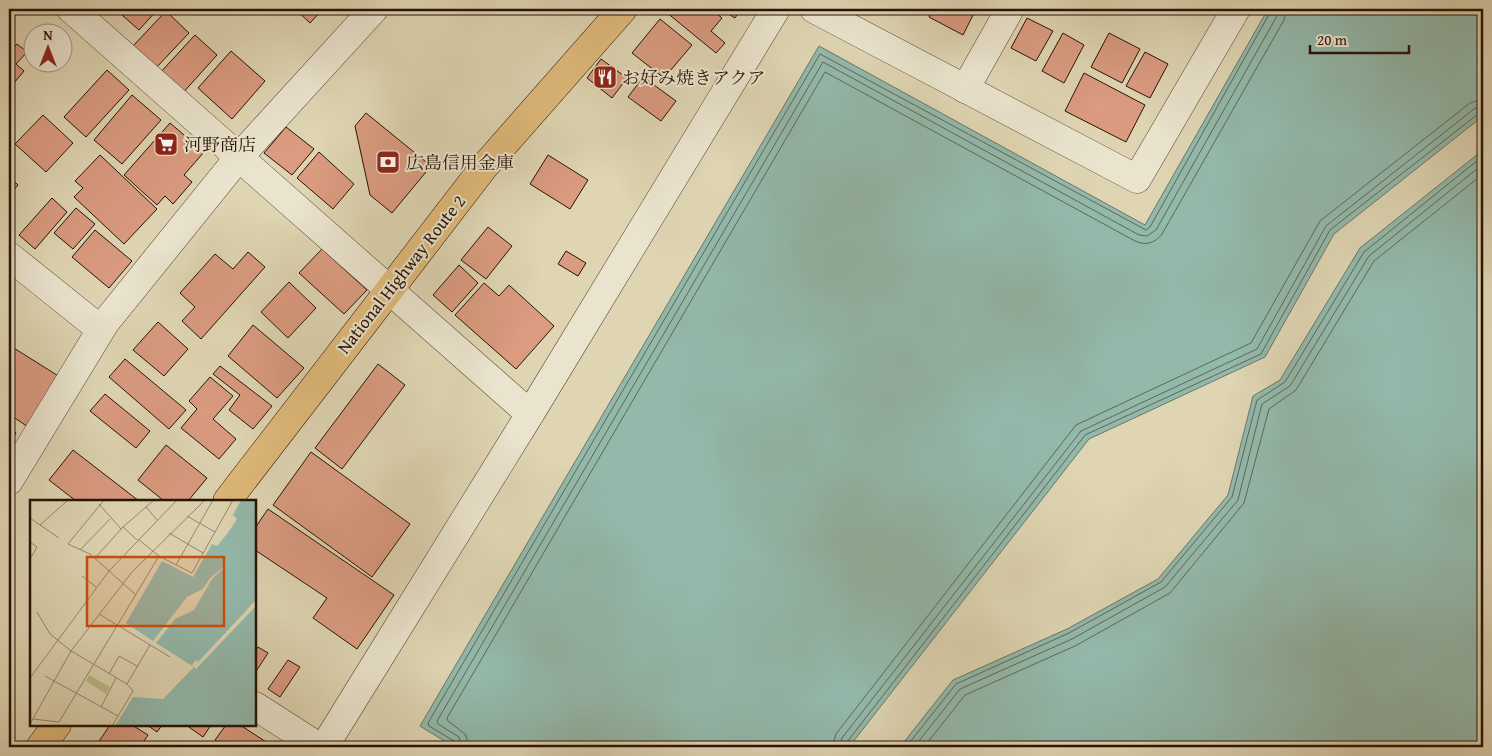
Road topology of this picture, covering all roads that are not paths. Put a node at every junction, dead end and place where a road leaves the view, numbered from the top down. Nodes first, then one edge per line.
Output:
1 (374, 9) edge
2 (624, 9) edge
3 (776, 9) edge
4 (814, 9) edge
5 (1010, 9) edge
6 (1236, 9) edge
7 (83, 12) edge
8 (965, 89) junction
9 (239, 157) junction
10 (9, 256) edge
11 (389, 289) junction
12 (100, 329) junction
13 (530, 414) junction
14 (9, 481) edge
15 (228, 500) edge
16 (256, 707) edge
17 (56, 726) edge
18 (40, 747) edge
19 (319, 747) edge
20 (324, 747) edge

1 - 9 street
2 - 11 highway, National Highway Route 2
3 - 13 street
4 - 8 street
5 - 8 street
6 - 8 street
7 - 9 street
9 - 11 street
9 - 12 street
10 - 12 street
11 - 13 street
11 - 15 highway, National Highway Route 2
12 - 14 street
13 - 20 street
16 - 19 street
17 - 18 highway

